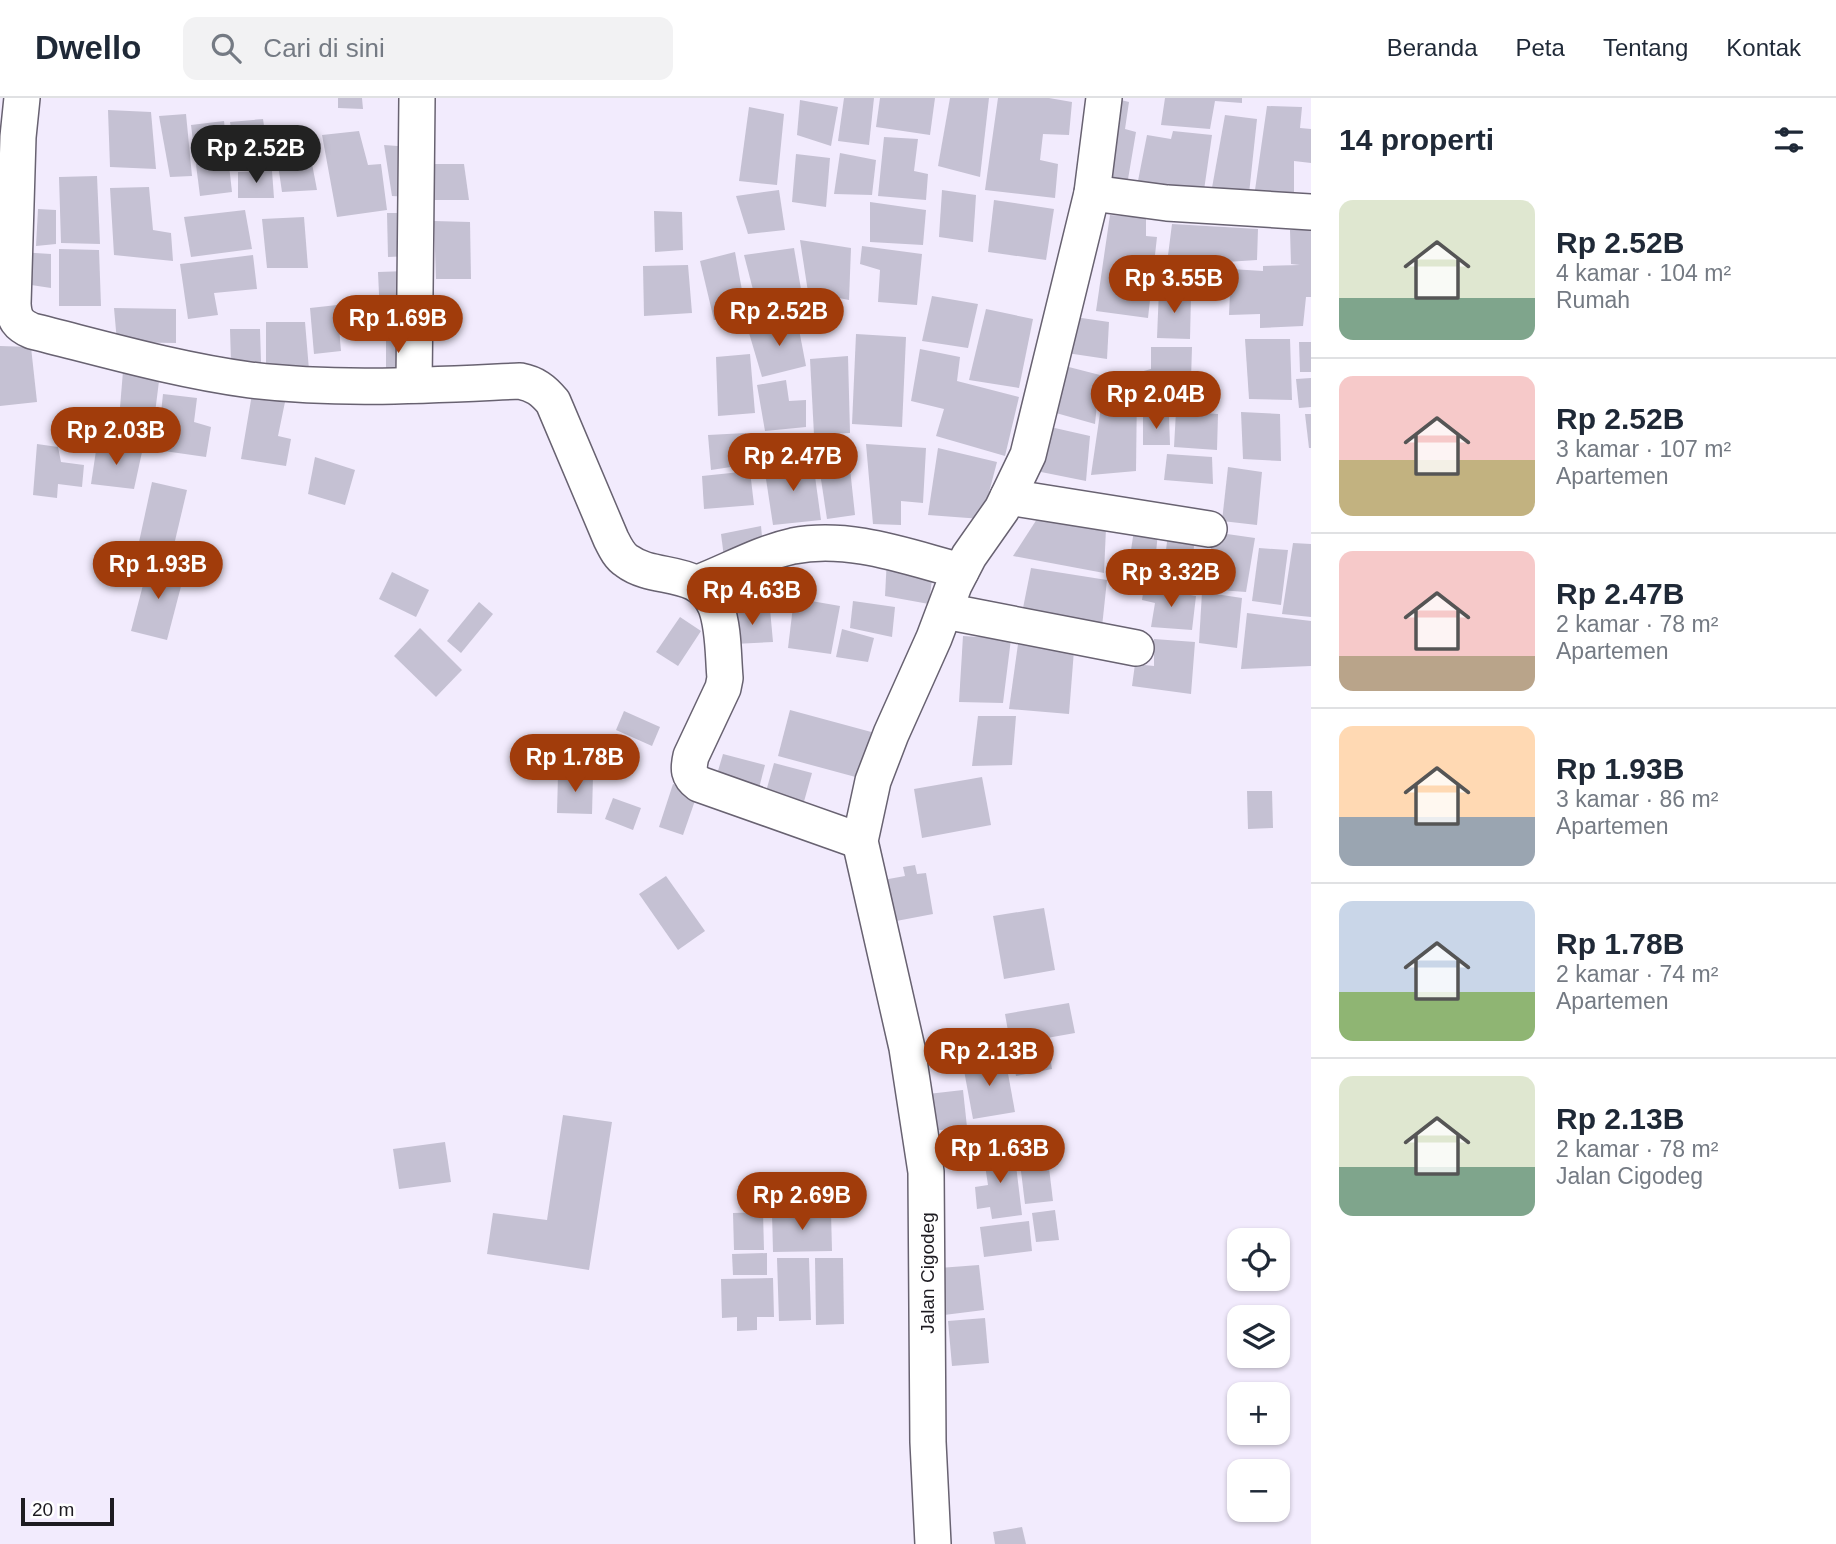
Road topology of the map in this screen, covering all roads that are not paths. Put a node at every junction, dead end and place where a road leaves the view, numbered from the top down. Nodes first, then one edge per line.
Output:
1 (22, 98) edge
2 (417, 98) edge
3 (1104, 98) edge
4 (1092, 193) junction
5 (1311, 212) edge
6 (414, 385) junction
7 (1008, 497) junction
8 (1209, 529) dead end
9 (961, 571) junction
10 (698, 583) junction
11 (945, 611) junction
12 (1136, 648) dead end
13 (860, 841) junction
14 (933, 1544) edge

1 - 6 street
2 - 6 street
3 - 4 street
4 - 5 street
4 - 7 street
6 - 10 street
7 - 8 street
7 - 9 street
9 - 10 street
9 - 11 street
10 - 13 street
11 - 12 street
11 - 13 street
13 - 14 street, Jalan Cigodeg

